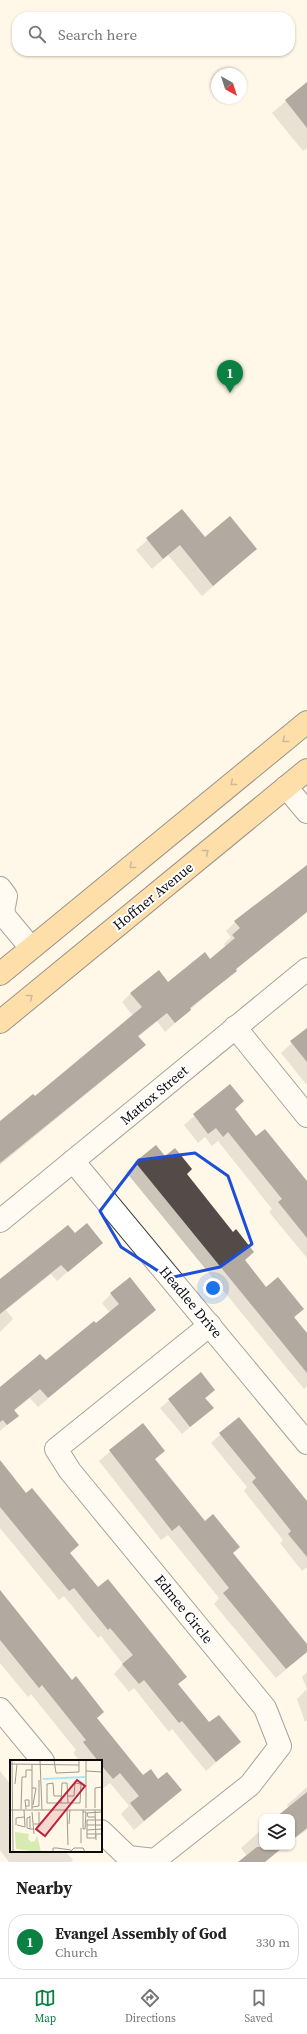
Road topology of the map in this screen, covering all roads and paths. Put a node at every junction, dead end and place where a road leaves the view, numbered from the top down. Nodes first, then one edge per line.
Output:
1 (307, 722) edge
2 (307, 770) edge
3 (286, 787) junction
4 (307, 812) edge
5 (0, 888) edge
6 (31, 948) junction
7 (307, 969) edge
8 (0, 974) edge
9 (0, 1022) edge
10 (235, 1027) junction
11 (307, 1116) edge
12 (73, 1161) junction
13 (0, 1221) edge
14 (210, 1325) junction
15 (307, 1443) edge
16 (0, 1709) edge
17 (42, 1760) edge
18 (102, 1832) edge

1 -> 6 main road
2 - 3 main road, Hoffner Avenue
3 - 4 street
9 -> 3 main road, Hoffner Avenue
5 - 6 street
6 - 8 main road
7 - 10 street, Mattox Street
10 - 11 street
10 - 12 street, Mattox Street
12 - 13 street, Mattox Street
12 - 14 street, Headlee Drive
14 - 15 street, Headlee Drive
14 - 18 street, Edmee Circle
16 - 17 street

